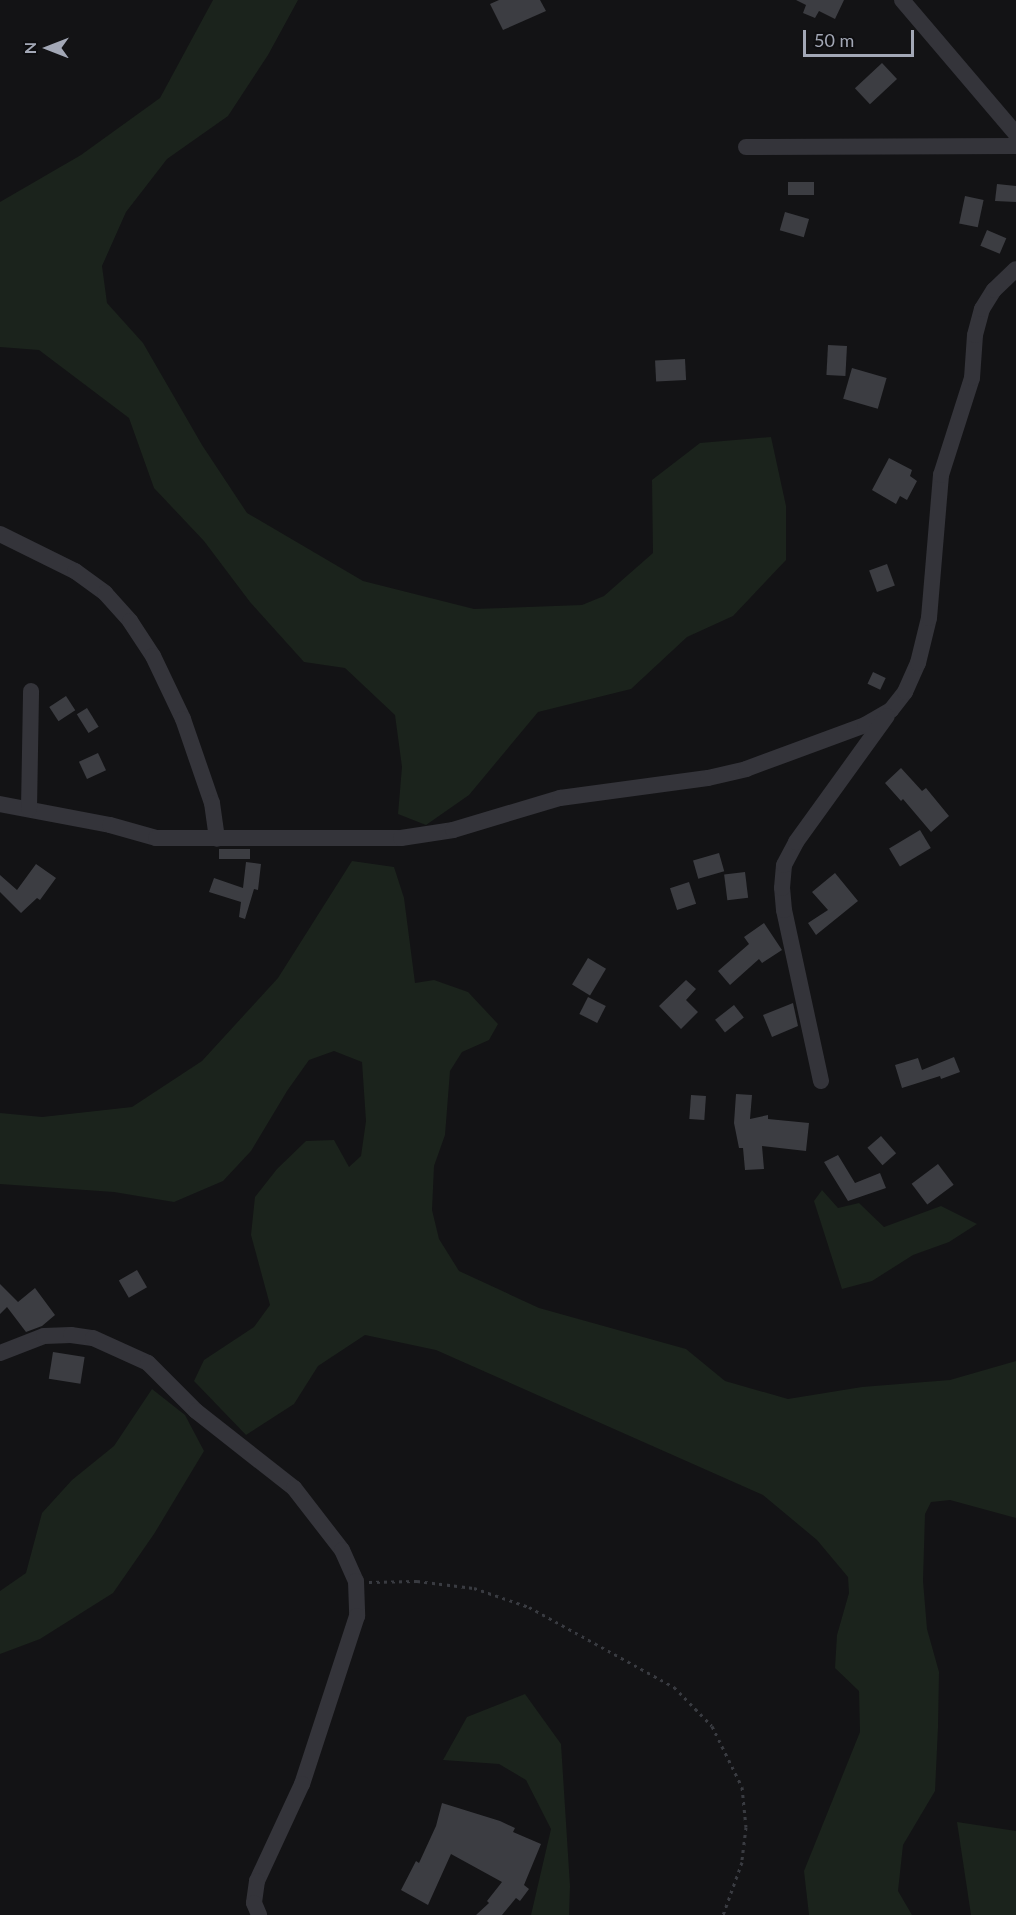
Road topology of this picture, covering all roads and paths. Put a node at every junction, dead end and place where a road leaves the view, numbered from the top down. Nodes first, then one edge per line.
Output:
1 (903, 0) edge
2 (1016, 134) edge
3 (1016, 146) edge
4 (746, 147) dead end
5 (1016, 269) edge
6 (0, 534) edge
7 (31, 691) dead end
8 (891, 710) junction
9 (0, 804) edge
10 (29, 809) junction
11 (217, 839) junction
12 (821, 1081) dead end
13 (0, 1353) edge
14 (356, 1581) junction
15 (259, 1915) edge
16 (723, 1915) edge

1 - 2 street
3 - 4 street
5 - 8 street
6 - 11 street
7 - 10 street
8 - 11 street
8 - 12 street
9 - 10 street
10 - 11 street
13 - 14 street
14 - 15 street
14 - 16 path

